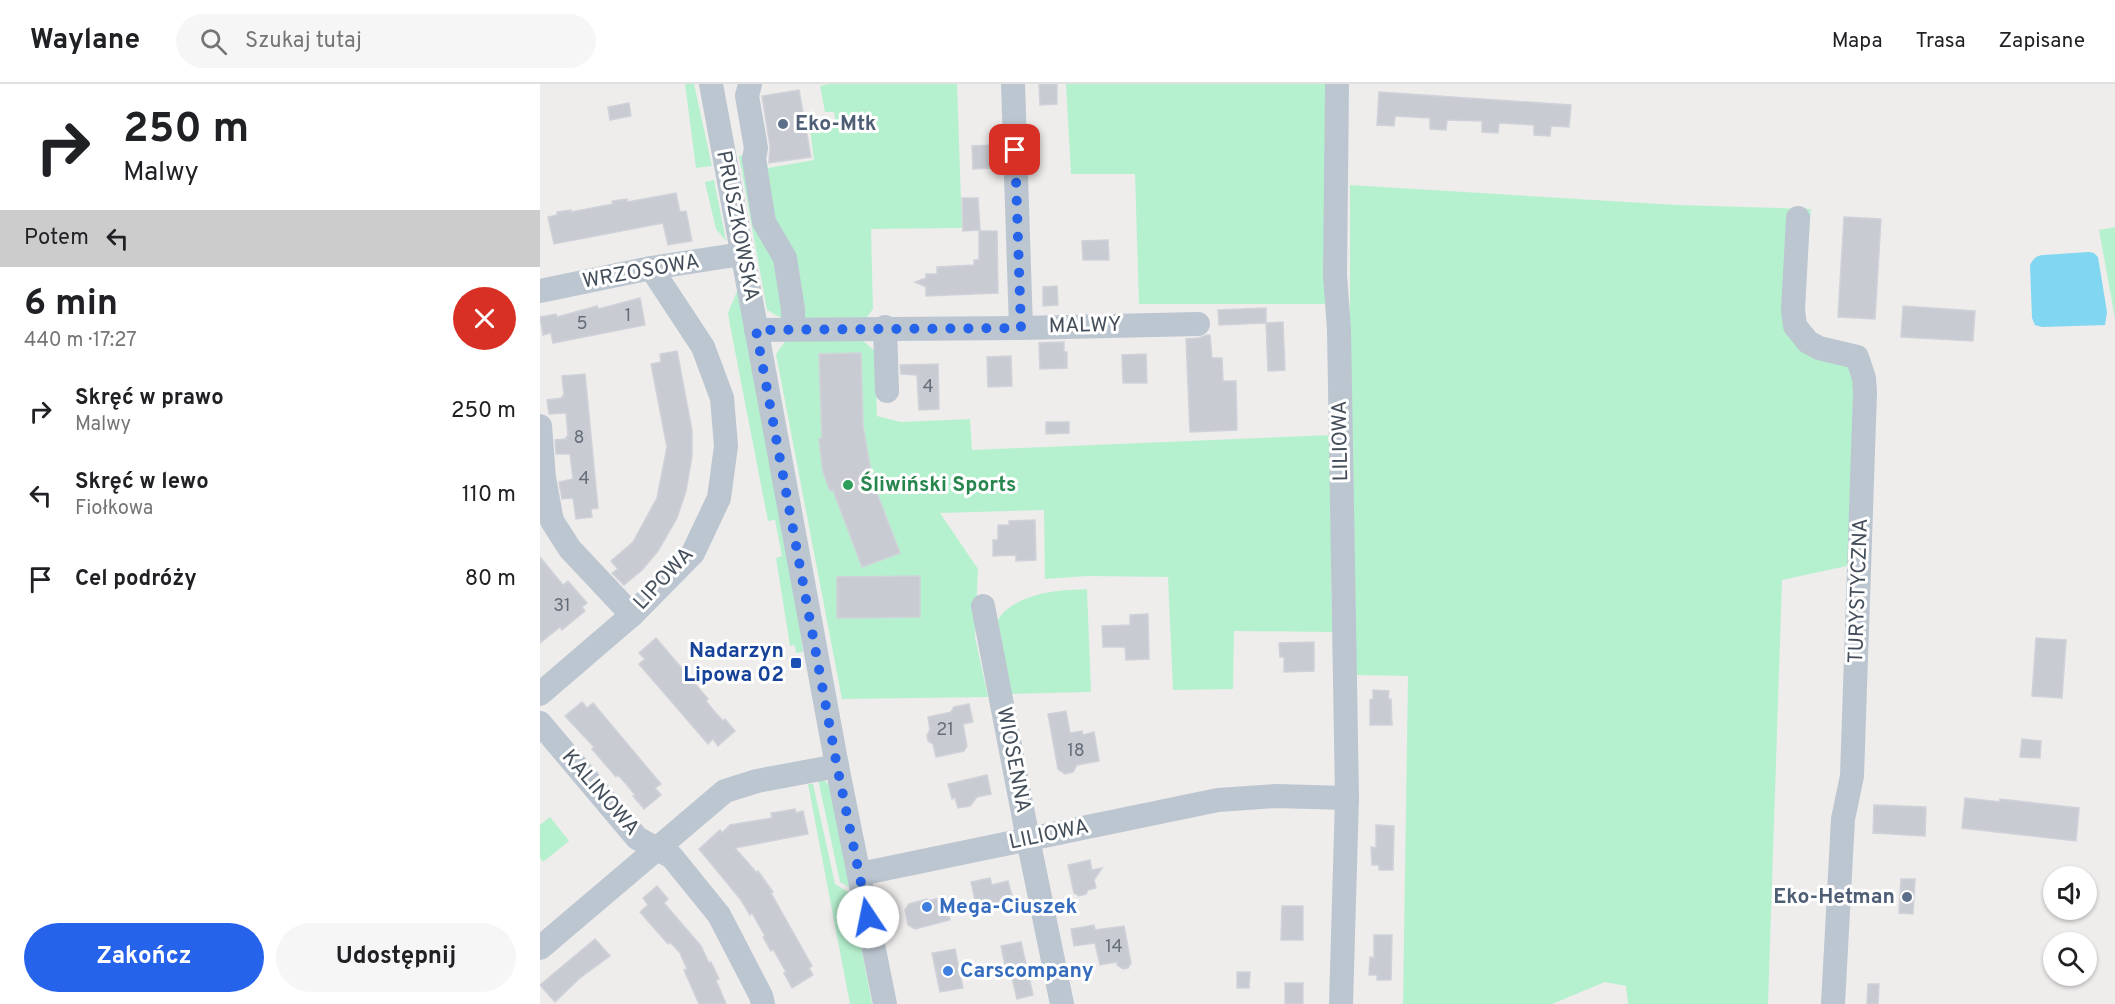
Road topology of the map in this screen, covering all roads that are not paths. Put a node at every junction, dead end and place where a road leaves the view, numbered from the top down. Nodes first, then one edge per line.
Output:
1 (711, 84) edge
2 (750, 84) edge
3 (1013, 84) edge
4 (1336, 84) edge
5 (1798, 218) dead end
6 (742, 254) junction
7 (651, 268) junction
8 (540, 291) edge
9 (1198, 324) dead end
10 (885, 327) junction
11 (1021, 328) junction
12 (794, 329) junction
13 (756, 330) junction
14 (887, 391) dead end
15 (540, 426) edge
16 (983, 606) dead end
17 (632, 615) junction
18 (540, 694) edge
19 (540, 723) edge
20 (837, 766) junction
21 (1347, 798) junction
22 (1028, 839) junction
23 (656, 848) junction
24 (860, 874) junction
25 (540, 948) edge
26 (763, 1004) edge
27 (885, 1004) edge
28 (1062, 1004) edge
29 (1341, 1004) edge
30 (1833, 1004) edge

1 - 6 street, PRUSZKOWSKA
2 - 12 street
3 - 11 street
4 - 21 street, LILIOWA
5 - 30 street, TURYSTYCZNA
6 - 7 street, WRZOSOWA
6 - 13 street, PRUSZKOWSKA
7 - 8 street, WRZOSOWA
7 - 17 street, LIPOWA
9 - 11 street, MALWY
10 - 11 street, MALWY
10 - 12 street, MALWY
10 - 14 street
12 - 13 street, MALWY
13 - 20 street, PRUSZKOWSKA
15 - 17 street
16 - 22 street, WIOSENNA
17 - 18 street, LIPOWA
19 - 23 street, KALINOWA
20 - 23 street
20 - 24 street, PRUSZKOWSKA
21 - 22 street, LILIOWA
21 - 29 street, LILIOWA
22 - 24 street, LILIOWA
22 - 28 street, WIOSENNA
23 - 25 street
23 - 26 street, KALINOWA
24 - 27 street, PRUSZKOWSKA

